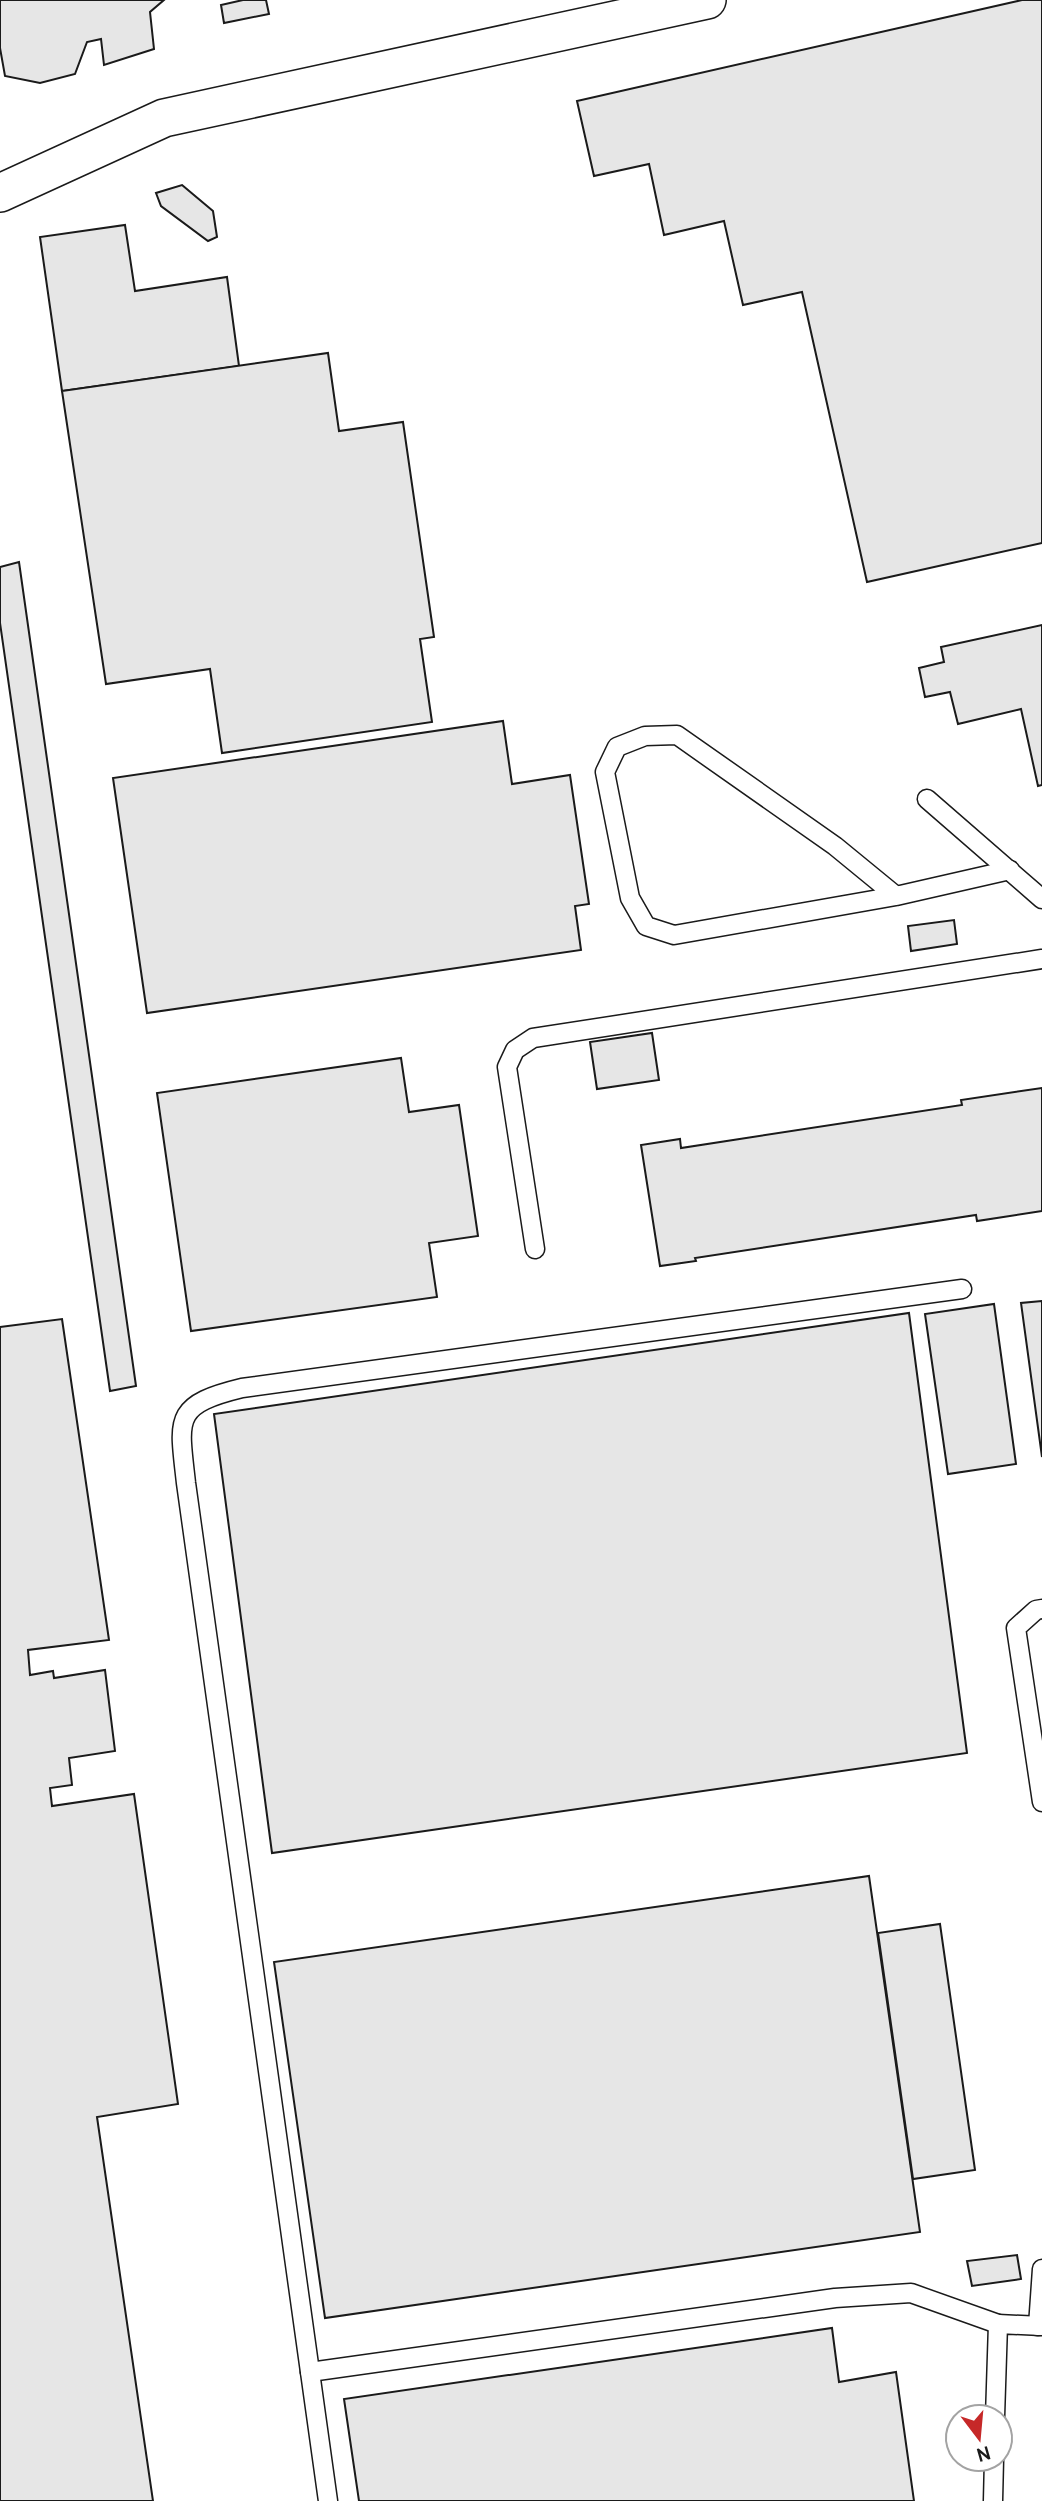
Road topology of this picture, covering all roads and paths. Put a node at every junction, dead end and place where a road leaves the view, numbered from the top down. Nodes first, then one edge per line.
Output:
1 (707, 0) edge
2 (0, 193) edge
3 (927, 799) dead end
4 (1010, 870) junction
5 (896, 895) junction
6 (1042, 899) edge
7 (1042, 959) edge
8 (535, 1249) dead end
9 (962, 1289) dead end
10 (1042, 1609) edge
11 (1042, 1802) edge
12 (1042, 2269) edge
13 (998, 2324) junction
14 (1040, 2326) edge
15 (310, 2372) junction
16 (995, 2403) edge
17 (994, 2473) edge
18 (328, 2501) edge
19 (993, 2501) edge

1 - 2 street
3 - 4 lane
4 - 5 lane
4 - 6 lane
5 - 5 lane
7 - 8 lane
9 - 15 lane
10 - 11 lane
12 - 14 lane
13 - 14 lane
13 - 15 lane
13 - 16 lane
15 - 18 lane
17 - 19 lane

